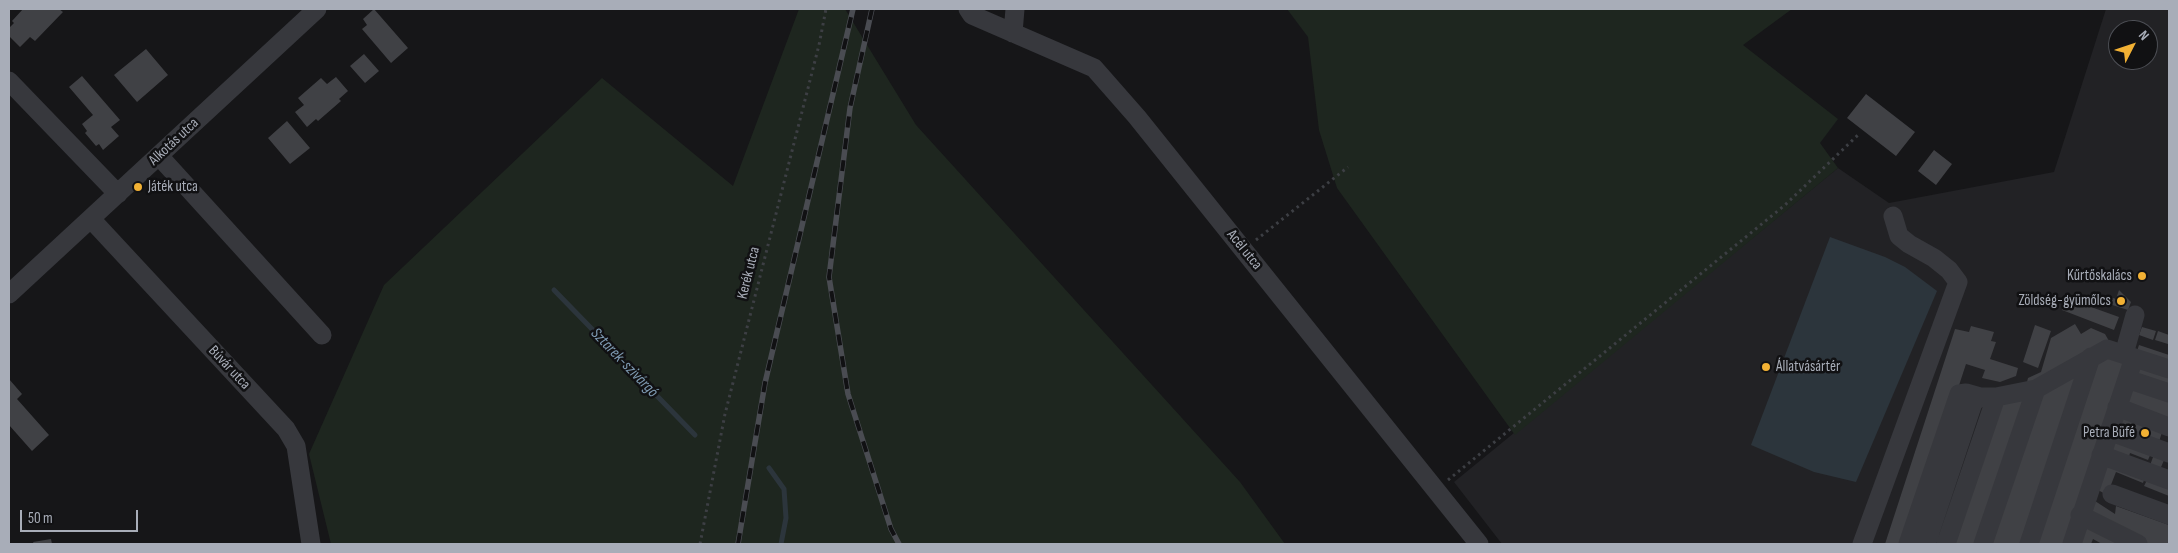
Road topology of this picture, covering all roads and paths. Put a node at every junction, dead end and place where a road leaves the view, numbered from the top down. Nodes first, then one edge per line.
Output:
1 (317, 9) edge
2 (826, 9) edge
3 (968, 9) edge
4 (1015, 9) edge
5 (1013, 33) junction
6 (9, 81) edge
7 (1858, 135) dead end
8 (159, 156) junction
9 (1348, 167) dead end
10 (118, 194) junction
11 (1893, 216) dead end
12 (91, 219) junction
13 (1243, 249) junction
14 (9, 294) edge
15 (2135, 315) dead end
16 (322, 336) dead end
17 (2129, 356) junction
18 (2091, 357) junction
19 (2169, 369) edge
20 (2127, 378) junction
21 (2036, 389) junction
22 (2169, 393) edge
23 (1988, 397) junction
24 (2117, 407) junction
25 (2169, 427) edge
26 (2109, 431) junction
27 (2169, 453) edge
28 (2101, 455) junction
29 (2169, 480) edge
30 (1436, 491) junction
31 (2112, 494) dead end
32 (2080, 515) junction
33 (2169, 515) edge
34 (311, 544) edge
35 (700, 544) edge
36 (1479, 544) edge
37 (1862, 544) edge
38 (1908, 544) edge
39 (1926, 544) edge
40 (1946, 544) edge
41 (1983, 544) edge
42 (2029, 544) edge
43 (2072, 544) edge
44 (2138, 544) edge

1 - 8 street, Alkotás utca
2 - 35 path, Kerék utca
3 - 5 street, Acél utca
4 - 5 street
5 - 13 street, Acél utca
6 - 10 street
7 - 30 path
8 - 10 street, Alkotás utca
8 - 16 street
9 - 13 path
10 - 12 street, Alkotás utca
11 - 37 street
12 - 14 street, Alkotás utca
12 - 34 street, Búvár utca
13 - 30 street, Acél utca
15 - 17 street
17 - 18 street
17 - 19 street
17 - 20 street
18 - 21 street
18 - 42 street
20 - 22 street
20 - 24 street
21 - 23 street
21 - 41 street
23 - 38 street
23 - 39 street
23 - 40 street
24 - 25 street
24 - 26 street
26 - 27 street
26 - 28 street
28 - 29 street
28 - 32 street
30 - 36 street, Acél utca
31 - 33 street
32 - 43 street
32 - 44 street

